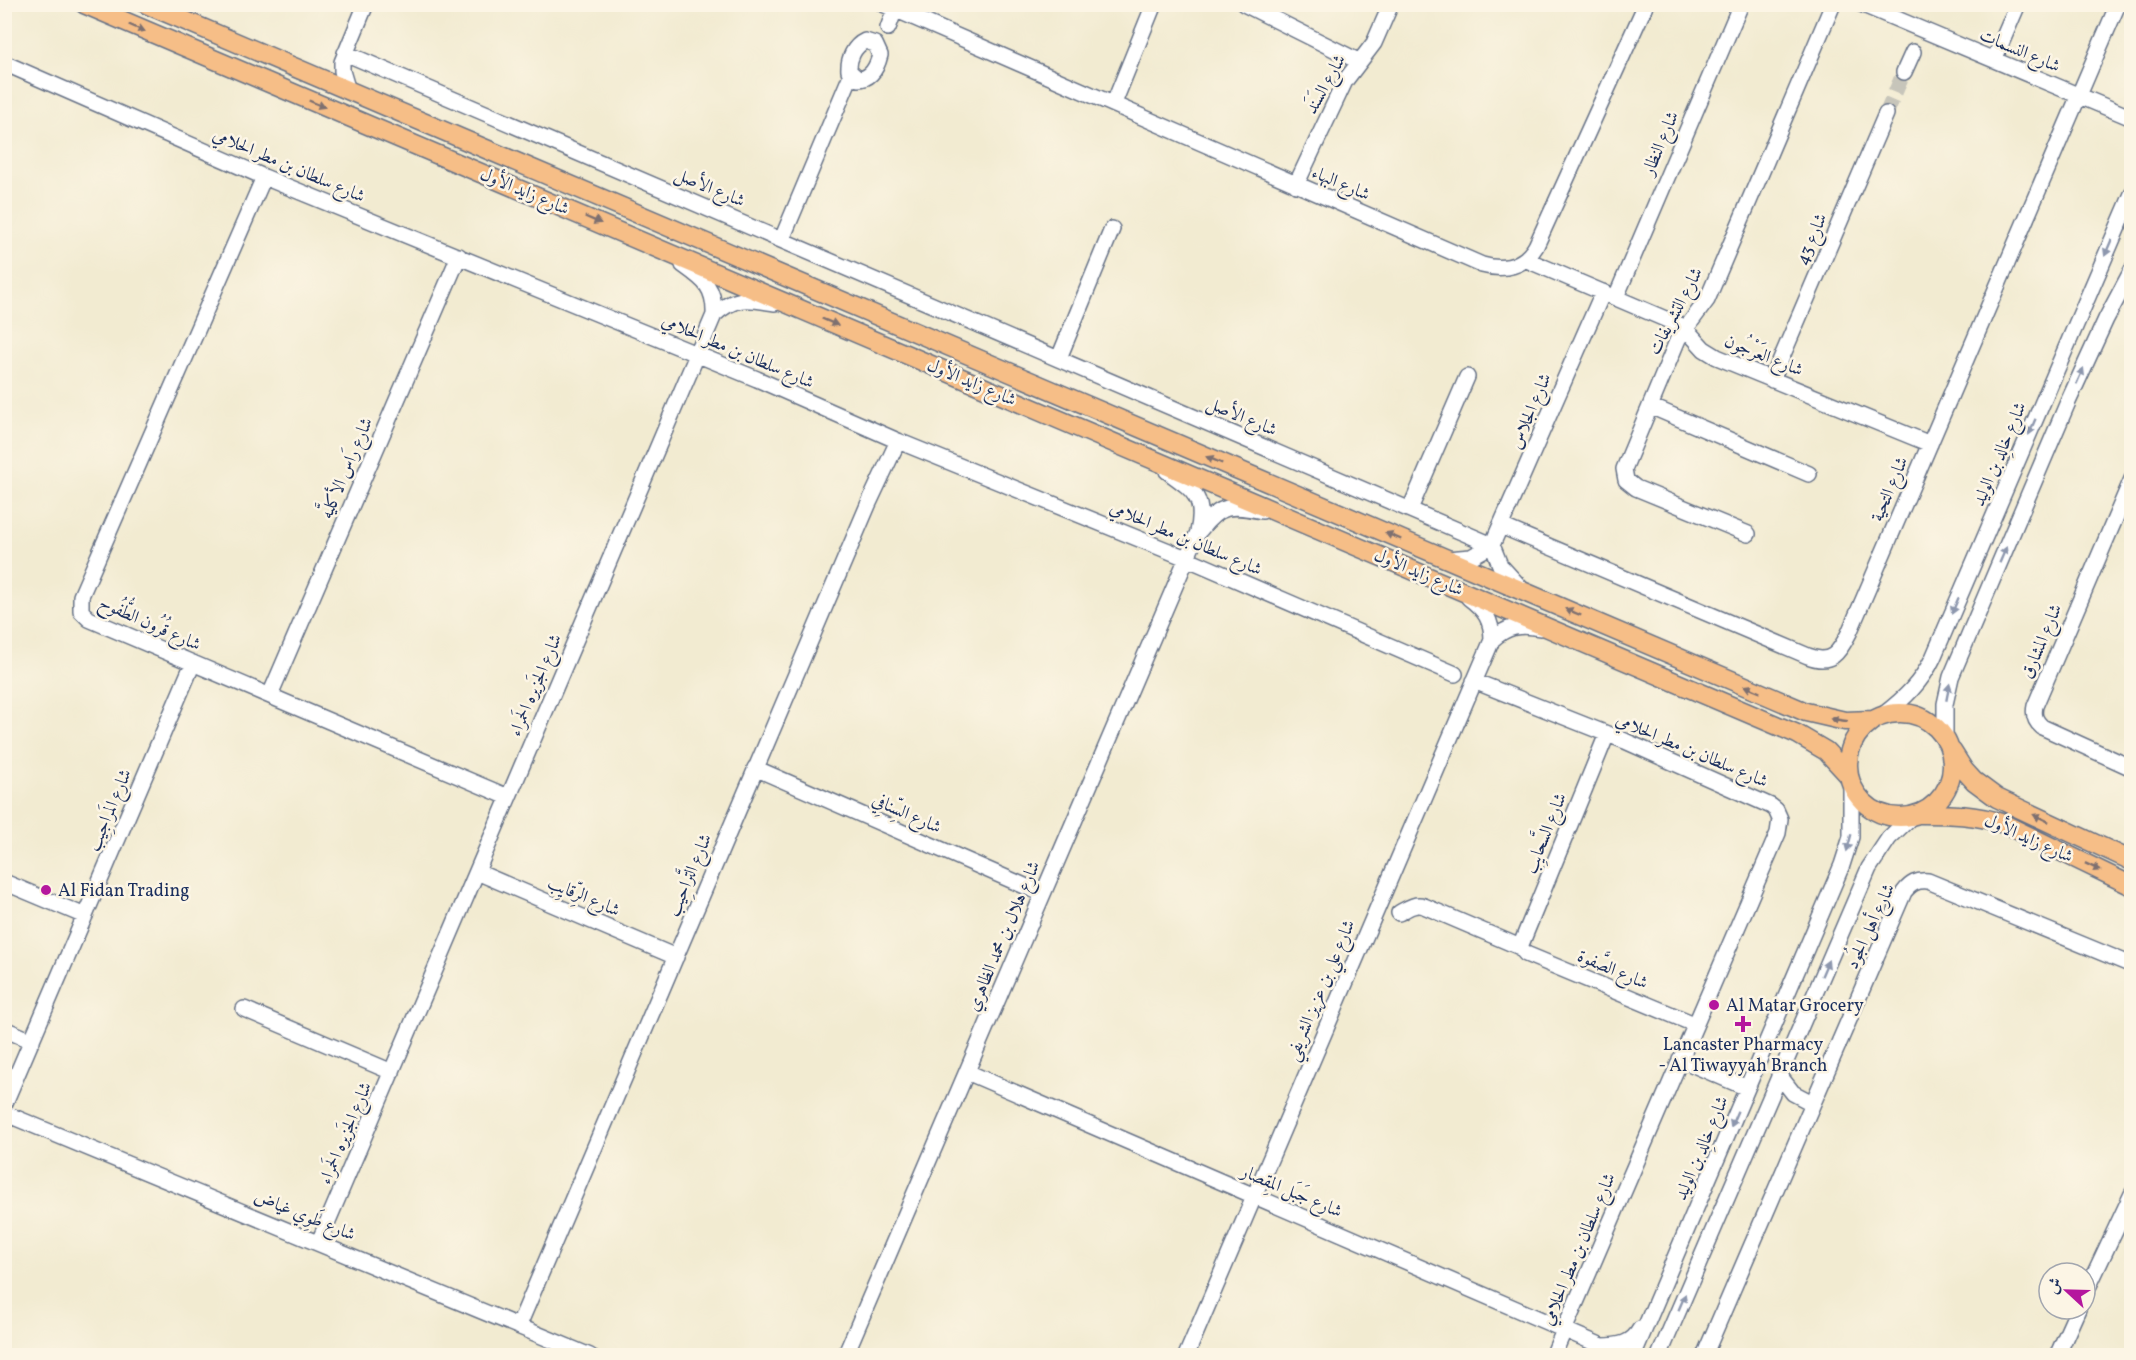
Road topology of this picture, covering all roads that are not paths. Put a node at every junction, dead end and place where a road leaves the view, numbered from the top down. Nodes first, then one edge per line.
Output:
1 (84, 4) edge
2 (177, 4) edge
3 (366, 4) edge
4 (1154, 4) edge
5 (1244, 4) edge
6 (1392, 4) edge
7 (1646, 4) edge
8 (1741, 4) edge
9 (1833, 4) edge
10 (1861, 4) edge
11 (2018, 4) edge
12 (2118, 4) edge
13 (152, 7) edge
14 (889, 7) edge
15 (884, 39) junction
16 (1913, 52) dead end
17 (345, 53) junction
18 (1994, 60) junction
19 (1358, 61) junction
20 (4, 63) edge
21 (1904, 72) tunnel mouth
22 (851, 75) junction
23 (348, 91) junction
24 (2079, 96) junction
25 (1114, 103) junction
26 (1886, 114) tunnel mouth
27 (2131, 118) edge
28 (264, 177) junction
29 (1296, 185) junction
30 (2132, 194) edge
31 (1112, 229) dead end
32 (782, 239) junction
33 (657, 247) junction
34 (459, 256) junction
35 (1527, 260) junction
36 (2132, 270) edge
37 (1609, 294) junction
38 (794, 306) junction
39 (714, 315) junction
40 (1684, 327) junction
41 (696, 354) junction
42 (1059, 358) junction
43 (1467, 377) dead end
44 (1772, 380) junction
45 (1650, 406) junction
46 (898, 441) junction
47 (1930, 444) junction
48 (1150, 458) junction
49 (1809, 474) dead end
50 (2132, 479) edge
51 (2128, 499) edge
52 (1410, 510) junction
53 (1287, 517) junction
54 (1502, 526) junction
55 (1198, 532) junction
56 (1748, 534) dead end
57 (1492, 545) junction
58 (1186, 558) junction
59 (1447, 559) junction
60 (1452, 586) junction
61 (1526, 592) junction
62 (1555, 630) junction
63 (1492, 640) junction
64 (193, 663) junction
65 (1455, 674) dead end
66 (1474, 681) junction
67 (270, 695) junction
68 (1878, 718) junction
69 (1607, 734) junction
70 (1948, 743) junction
71 (755, 768) junction
72 (2132, 768) edge
73 (1850, 780) junction
74 (508, 797) junction
75 (1915, 816) junction
76 (2132, 861) edge
77 (477, 872) junction
78 (4, 882) edge
79 (2132, 886) edge
80 (1043, 894) junction
81 (1400, 913) dead end
82 (85, 916) junction
83 (1520, 947) junction
84 (676, 957) junction
85 (2132, 965) edge
86 (243, 1009) dead end
87 (1694, 1024) junction
88 (4, 1029) edge
89 (32, 1041) junction
90 (1680, 1059) junction
91 (392, 1072) junction
92 (967, 1072) junction
93 (1779, 1075) junction
94 (1747, 1088) junction
95 (1768, 1101) junction
96 (1805, 1101) junction
97 (4, 1105) edge
98 (4, 1113) edge
99 (2132, 1194) edge
100 (1254, 1196) junction
101 (319, 1242) junction
102 (2097, 1268) edge
103 (1660, 1291) junction
104 (2073, 1321) edge
105 (519, 1325) junction
106 (1564, 1330) junction
107 (565, 1351) edge
108 (1607, 1351) edge
109 (590, 1356) edge
110 (845, 1356) edge
111 (1186, 1356) edge
112 (1553, 1356) edge
113 (1633, 1356) edge
114 (1659, 1356) edge
115 (1704, 1356) edge
116 (2057, 1356) edge

1 -> 33 main road, شارع زايد الأول
2 - 13 street
3 - 17 street
4 - 25 street
5 - 19 street
6 - 19 street, شارع السَنَد
7 - 35 street
8 - 37 street, شارع النظار
9 - 40 street, شارع التشريفات
10 - 18 street, شارع النسمات
11 - 18 street
12 - 24 street, شارع التحية
13 - 23 main road, شارع زايد الأول
14 - 15 street
14 - 25 street, شارع البهاء
15 - 22 street
15 - 22 street
16 - 21 street
17 - 23 street
17 - 32 street, شارع الأصل
18 - 24 street, شارع النسمات
19 - 29 street, شارع السَنَد
20 - 28 street, شارع سلطان بن مطر الحلامي
22 - 32 street
59 -> 23 main road, شارع زايد الأول
24 - 27 street, شارع النسمات
24 - 47 street, شارع التحية
25 - 29 street, شارع البهاء
26 - 44 street, شارع 43
28 - 34 street, شارع سلطان بن مطر الحلامي
28 - 64 street, شارع قُرُون الطُّفُوح
29 - 35 street, شارع البهاء
30 -> 68 street, شارع خالِد بن الوليد
31 - 42 street
32 - 42 street, شارع الأصل
33 - 38 main road, شارع زايد الأول
33 - 39 street
34 - 41 street, شارع سلطان بن مطر الحلامي
34 - 67 street, شارع رَاس الأكليَّه
35 - 37 street, شارع العَرْجُون
70 -> 36 street
37 - 40 street, شارع العَرْجُون
37 - 54 street, شارع الجلاس
38 - 39 street
38 -> 48 main road, شارع زايد الأول
39 - 41 street, شارع الجَزيره الحَمراء
40 - 44 street, شارع العَرْجُون
40 - 45 street, شارع التشريفات
41 - 46 street, شارع سلطان بن مطر الحلامي
41 - 74 street, شارع الجَزيره الحَمراء
42 - 52 street, شارع الأصل
43 - 52 street
44 - 47 street, شارع العَرْجُون
45 - 49 street
45 - 56 street, شارع التشريفات
46 - 58 street, شارع سلطان بن مطر الحلامي
46 - 71 street, شارع التَّراحِيب
47 - 54 street, شارع التحية
48 - 53 main road, شارع زايد الأول
48 - 55 street, شارع هلال بن محمد الظاهري
50 - 51 street, شارع المشارق
51 - 72 street, شارع المشارق
52 - 57 street, شارع الأصل
53 - 55 street, شارع هلال بن محمد الظاهري
53 - 60 main road, شارع زايد الأول
54 - 57 street, شارع الجلاس
55 - 58 street, شارع هلال بن محمد الظاهري
57 - 59 street
57 - 61 street
58 - 65 street, شارع سلطان بن مطر الحلامي
58 - 80 street, شارع هلال بن محمد الظاهري
59 - 61 main road, شارع زايد الأول
60 - 62 main road, شارع زايد الأول
60 - 63 street
68 -> 61 main road, شارع زايد الأول
62 - 63 street
62 - 73 main road, شارع زايد الأول
63 - 66 street, شارع علي بن عزيز الشريفي
64 - 67 street, شارع قُرُون الطُّفُوح
64 - 82 street, شارع المَراجِيب
66 - 69 street, شارع سلطان بن مطر الحلامي
66 - 100 street, شارع علي بن عزيز الشريفي
67 - 74 street, شارع قُرُون الطُّفُوح
68 - 70 main road
68 - 73 main road
69 - 83 street, شارع السَّحايِب
69 - 87 street, شارع سلطان بن مطر الحلامي
70 - 75 main road
76 -> 70 main road, شارع زايد الأول
71 - 80 street, شارع السِّنافِي
71 - 84 street, شارع التَّراحِيب
73 - 75 main road
73 -> 94 street, شارع خالِد بن الوليد
74 - 77 street, شارع الجَزيره الحَمراء
75 -> 79 main road, شارع زايد الأول
93 -> 75 street
77 - 84 street, شارع الرِّقايِب
77 - 91 street, شارع الجَزيره الحَمراء
78 - 82 street
80 - 92 street, شارع هلال بن محمد الظاهري
81 - 83 street, شارع الصَّفوة
82 - 89 street, شارع المَراجِيب
83 - 87 street, شارع الصَّفوة
84 - 105 street, شارع التَّراحِيب
85 - 96 street, شارع أهل الجُود
86 - 91 street, شارع الجَزيره الحَمراء
87 - 90 street, شارع سلطان بن مطر الحلامي
88 - 89 street
89 - 97 street, شارع المَراجِيب
90 - 94 street
90 - 106 street, شارع سلطان بن مطر الحلامي
91 - 101 street, شارع الجَزيره الحَمراء
92 - 100 street, شارع جَبَل المِقصار
92 - 110 street, شارع هلال بن محمد الظاهري
93 - 95 street
93 - 96 street
94 -> 103 street, شارع خالِد بن الوليد
95 - 96 street
114 -> 95 street
96 - 115 street, شارع أهل الجُود
98 - 101 street, شارع طَوِي غياض
99 - 102 street
100 - 106 street, شارع جَبَل المِقصار
100 - 111 street, شارع علي بن عزيز الشريفي
101 - 105 street, شارع طَوِي غياض
103 - 108 street, شارع جَبَل المِقصار
103 - 113 street, شارع خالِد بن الوليد
104 - 116 street
105 - 107 street, شارع طَوِي غياض
106 - 108 street, شارع جَبَل المِقصار
106 - 112 street, شارع سلطان بن مطر الحلامي
107 - 109 street, شارع طَوِي غياض

